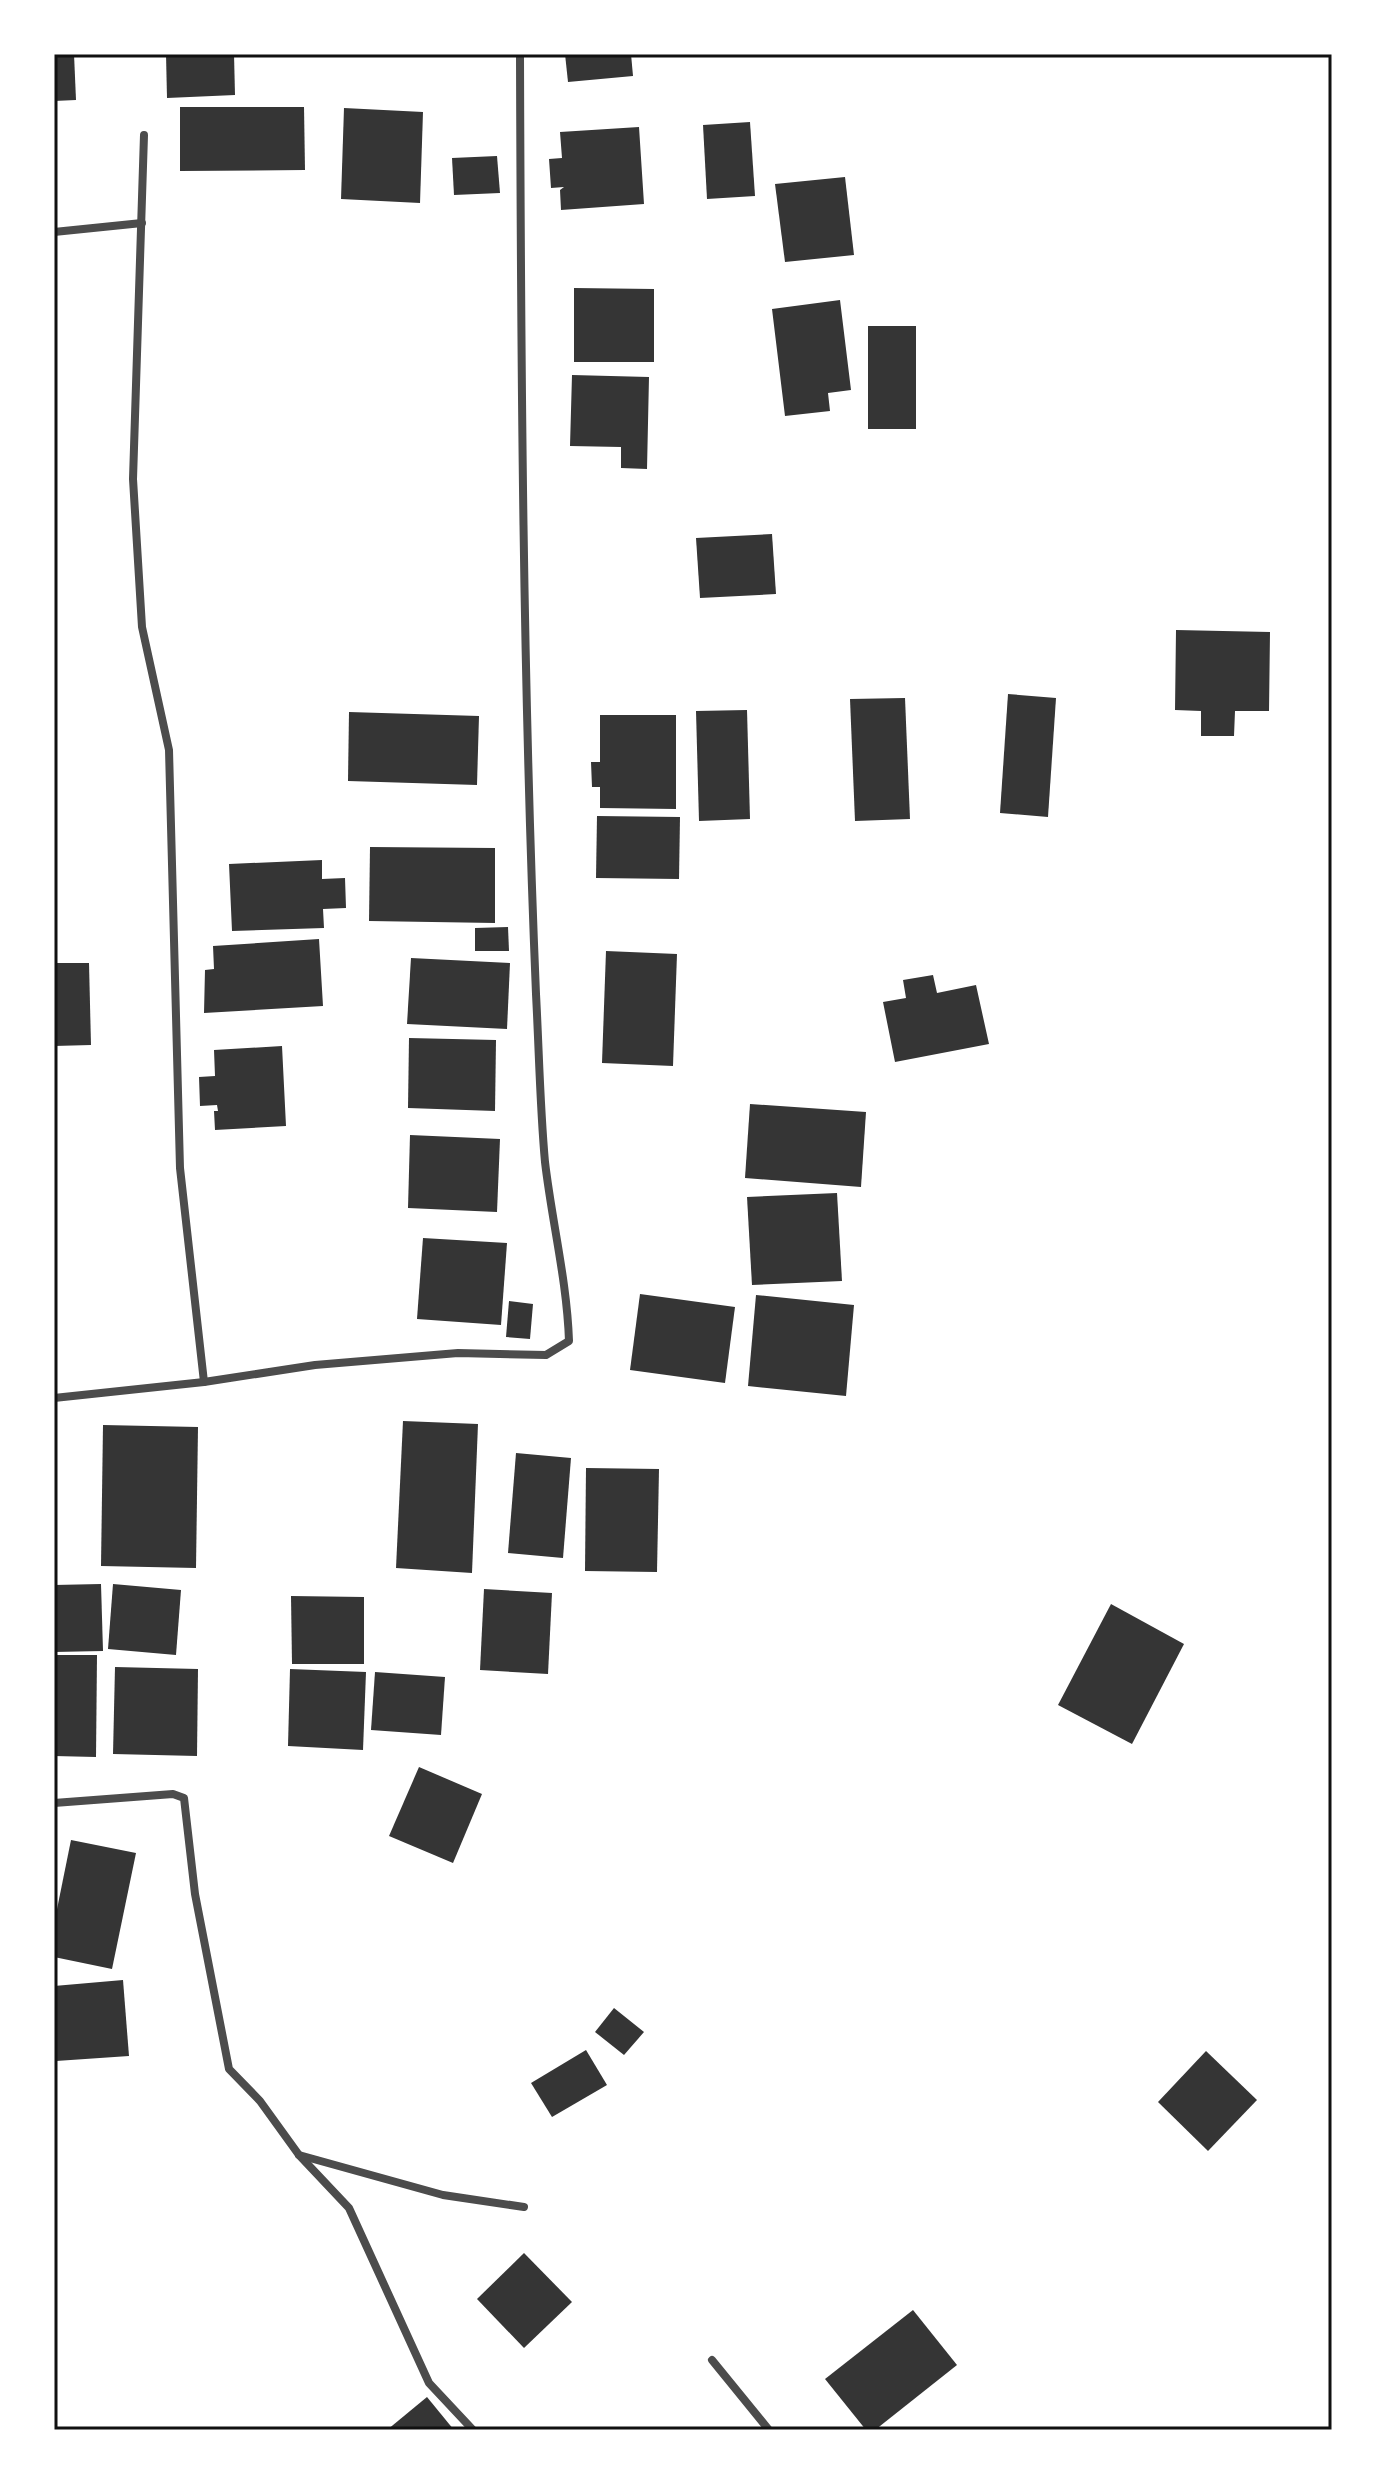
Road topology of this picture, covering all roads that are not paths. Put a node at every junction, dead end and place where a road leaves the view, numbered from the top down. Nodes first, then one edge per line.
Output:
1 (520, 56) edge
2 (144, 135) dead end
3 (142, 223) junction
4 (54, 232) edge
5 (204, 1382) junction
6 (54, 1398) edge
7 (54, 1803) edge
8 (299, 2155) junction
9 (524, 2207) dead end
10 (712, 2360) dead end
11 (473, 2430) edge
12 (769, 2430) edge

1 - 5 street
2 - 3 street
3 - 4 street
3 - 5 street
5 - 6 street
7 - 8 street
8 - 9 street
8 - 11 street
10 - 12 street

